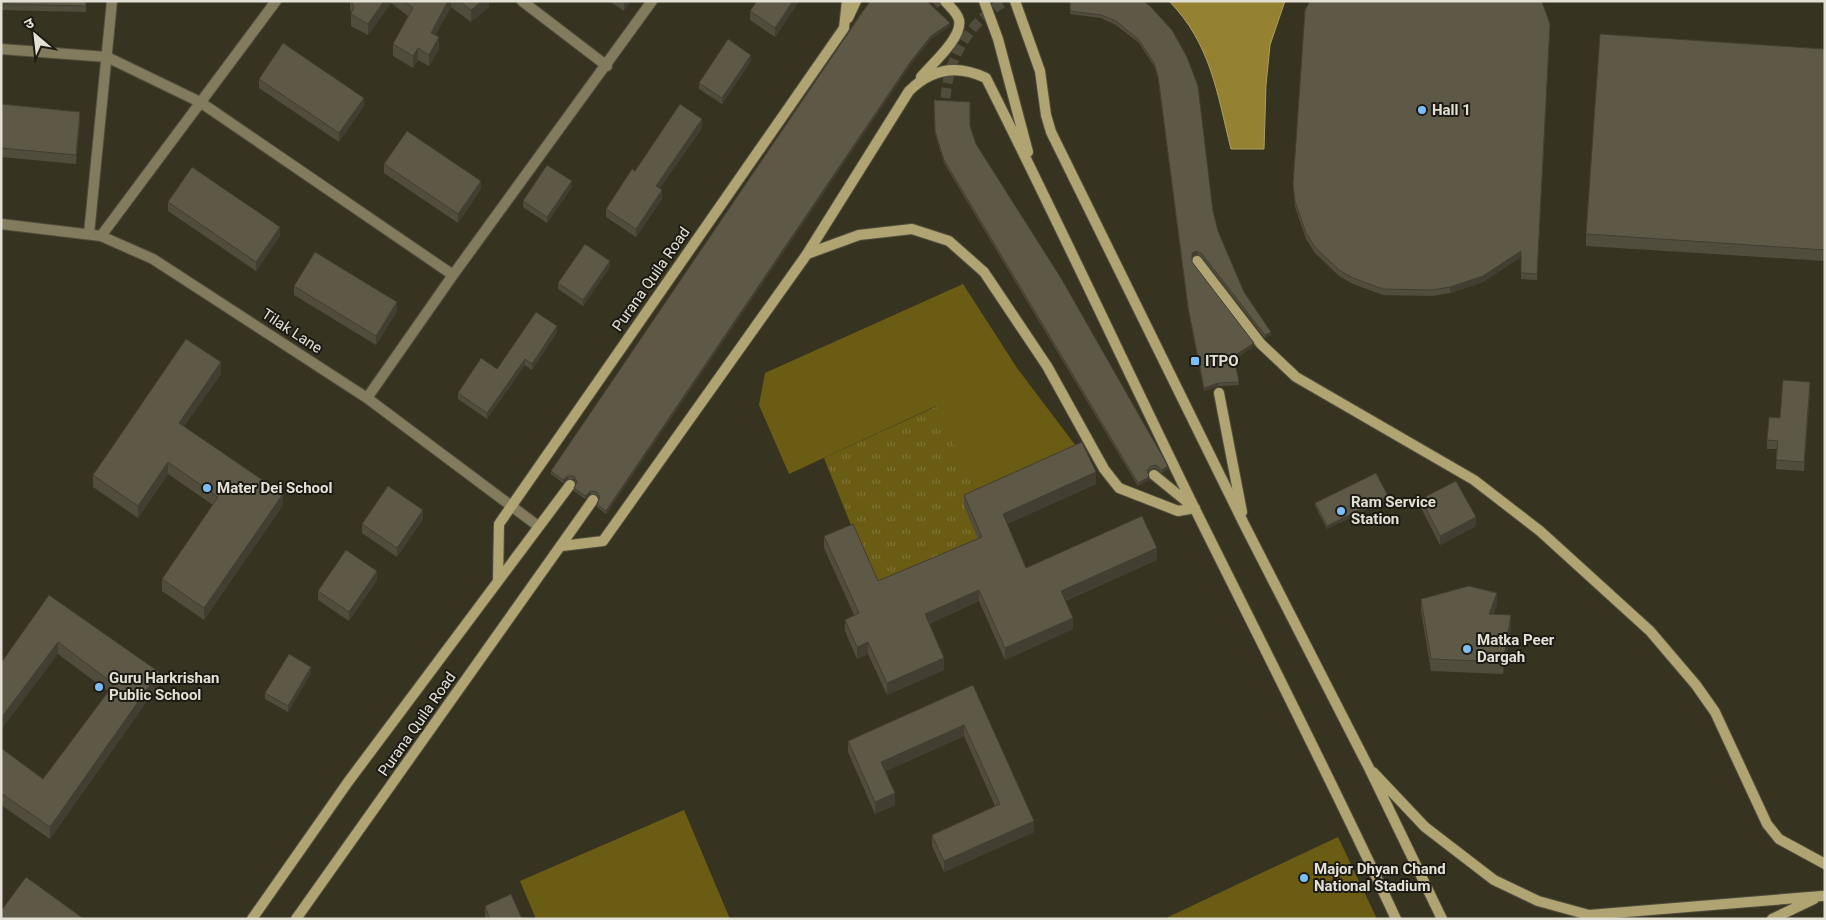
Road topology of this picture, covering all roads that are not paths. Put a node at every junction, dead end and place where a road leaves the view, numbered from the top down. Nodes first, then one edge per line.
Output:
1 (112, 1) edge
2 (276, 1) edge
3 (522, 1) edge
4 (652, 1) edge
5 (847, 1) edge
6 (856, 1) edge
7 (945, 1) edge
8 (984, 1) edge
9 (1015, 1) edge
10 (844, 28) junction
11 (1, 49) edge
12 (107, 57) junction
13 (607, 66) junction
14 (908, 91) junction
15 (200, 102) junction
16 (1031, 168) junction
17 (1, 224) edge
18 (90, 234) junction
19 (101, 236) junction
20 (807, 254) junction
21 (1196, 261) dead end
22 (453, 275) junction
23 (1219, 393) dead end
24 (367, 398) junction
25 (1154, 475) dead end
26 (570, 485) dead end
27 (593, 500) dead end
28 (511, 506) junction
29 (1195, 508) junction
30 (538, 526) junction
31 (1245, 526) junction
32 (562, 546) junction
33 (498, 579) junction
34 (1370, 770) junction
35 (1825, 864) edge
36 (1823, 895) edge
37 (252, 919) edge
38 (296, 919) edge
39 (1396, 919) edge
40 (1442, 919) edge
41 (1772, 919) edge

1 - 12 street
2 - 15 street
3 - 13 street
4 - 13 street
5 - 10 main road, Purana Quila Road
6 - 10 main road
7 - 14 main road
8 - 16 main road
9 - 31 main road
10 - 28 main road, Purana Quila Road
11 - 12 street
12 - 15 street
12 - 18 street
13 - 22 street
14 - 16 main road
14 - 20 main road
15 - 19 street
15 - 22 street
16 - 29 main road
17 - 18 street, Tilak Lane
18 - 19 street, Tilak Lane
19 - 24 street, Tilak Lane
20 - 29 main road
20 - 32 main road
21 - 35 main road
22 - 24 street
23 - 31 main road
24 - 28 street, Tilak Lane
25 - 29 main road
26 - 30 main road, Purana Quila Road
27 - 32 main road, Purana Quila Road
28 - 30 street, Tilak Lane
28 - 33 main road, Purana Quila Road
29 - 39 main road
30 - 33 main road, Purana Quila Road
31 - 34 main road
32 - 38 main road, Purana Quila Road
33 - 37 main road, Purana Quila Road
34 - 36 main road
34 - 40 main road
36 - 41 main road

